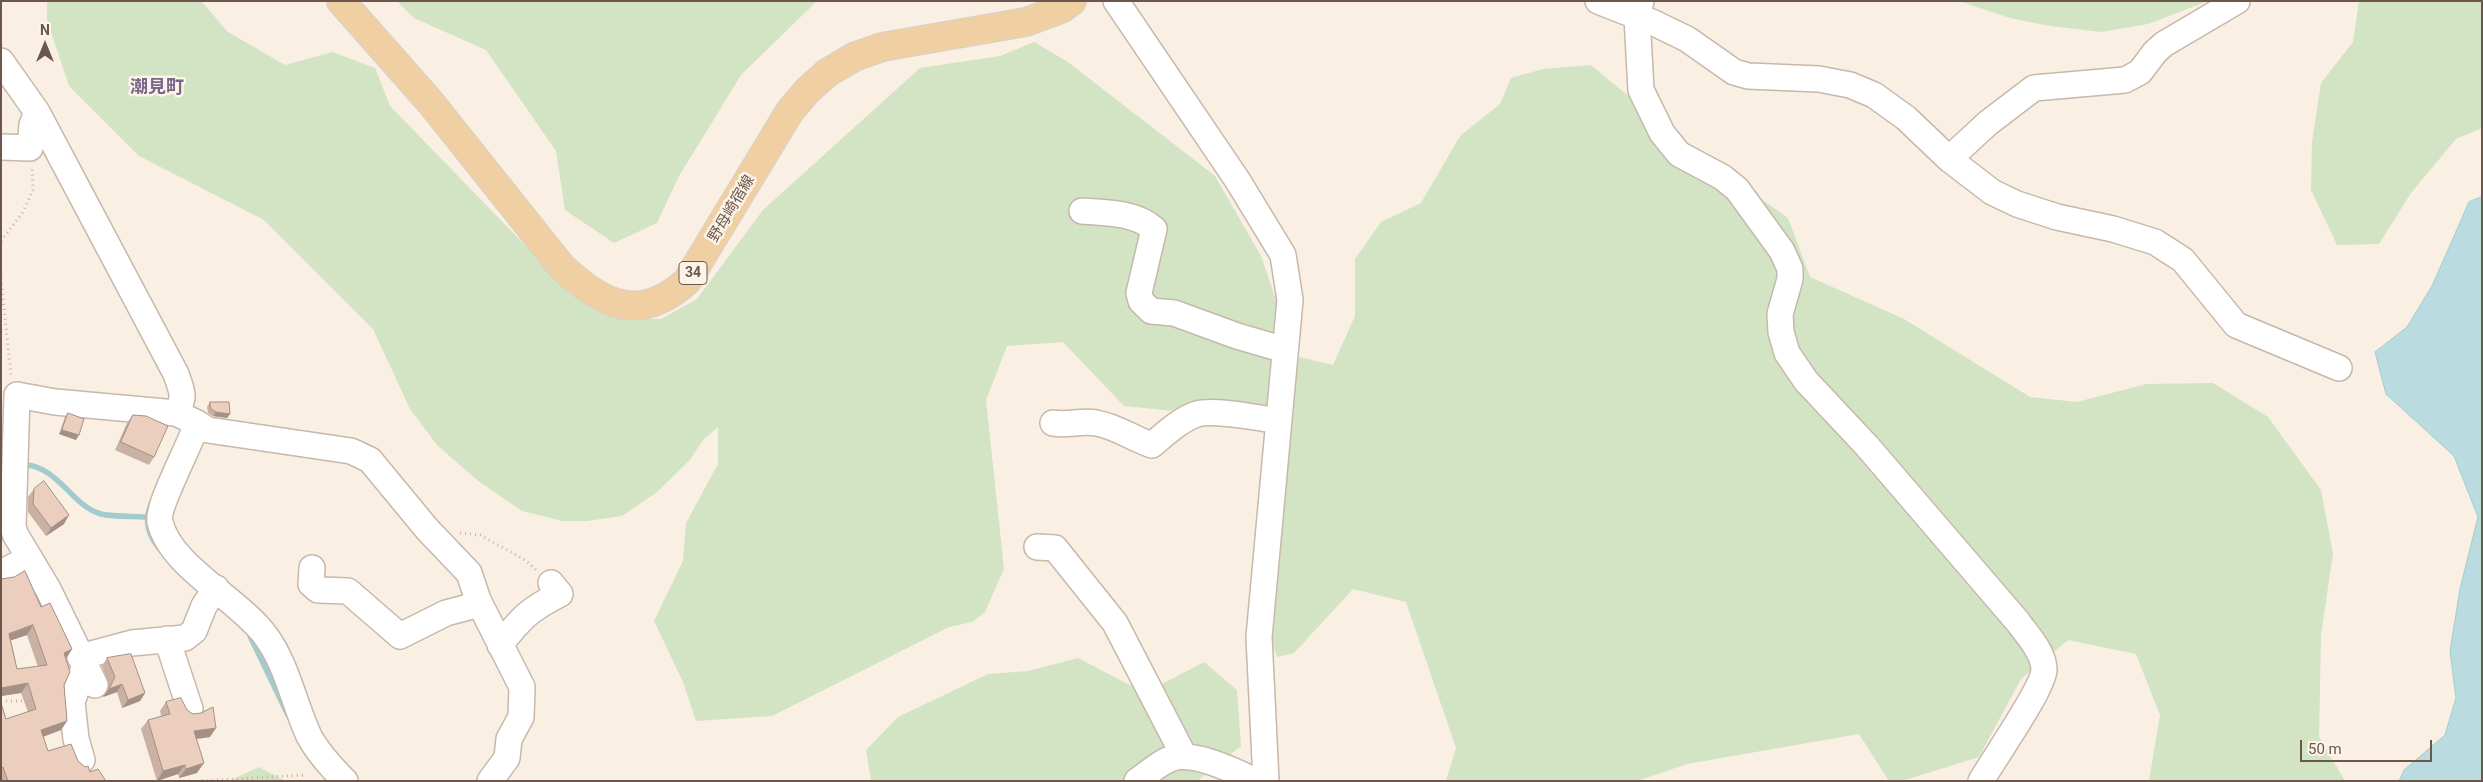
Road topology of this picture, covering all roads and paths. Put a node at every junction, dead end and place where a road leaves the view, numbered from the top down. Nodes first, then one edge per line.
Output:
1 (341, 1) edge
2 (1072, 1) edge
3 (1116, 1) edge
4 (1598, 1) edge
5 (2237, 1) edge
6 (1639, 9) edge
7 (1, 61) edge
8 (37, 112) junction
9 (1, 148) edge
10 (30, 148) junction
11 (1949, 158) junction
12 (1082, 211) dead end
13 (1, 241) edge
14 (1, 279) edge
15 (1285, 350) junction
16 (2339, 368) dead end
17 (17, 395) junction
18 (186, 418) junction
19 (1279, 421) junction
20 (1053, 423) dead end
21 (427, 529) junction
22 (1037, 547) dead end
23 (29, 558) junction
24 (312, 568) dead end
25 (1, 572) edge
26 (551, 583) joint
27 (211, 596) junction
28 (480, 604) junction
29 (167, 639) junction
30 (500, 645) junction
31 (87, 669) junction
32 (33, 701) edge
33 (1, 702) edge
34 (190, 709) edge
35 (1184, 756) junction
36 (82, 760) dead end
37 (304, 775) dead end
38 (202, 781) edge
39 (345, 781) edge
40 (490, 781) edge
41 (1138, 781) edge
42 (1255, 781) edge
43 (1266, 781) edge
44 (1981, 781) edge

1 - 2 main road, 野母崎宿線 / 34
3 - 15 street
4 - 6 street
5 - 11 street
6 - 11 street
6 - 44 street
7 - 8 street
8 - 10 street
8 - 18 street
9 - 10 street
10 - 13 path
11 - 16 street
12 - 15 street
14 - 17 path
15 - 19 street
17 - 18 street
17 - 23 street
18 - 21 street
18 - 27 street
19 - 20 street
19 - 43 street
21 - 26 path
21 - 28 street
22 - 35 street
23 - 25 street
23 - 31 street
24 - 28 street
26 - 30 street
27 - 29 street
27 - 39 street
28 - 30 street
29 - 31 street
29 - 34 street
30 - 40 street
31 - 36 street
32 - 33 path
35 - 41 street
35 - 42 street
37 - 38 path

